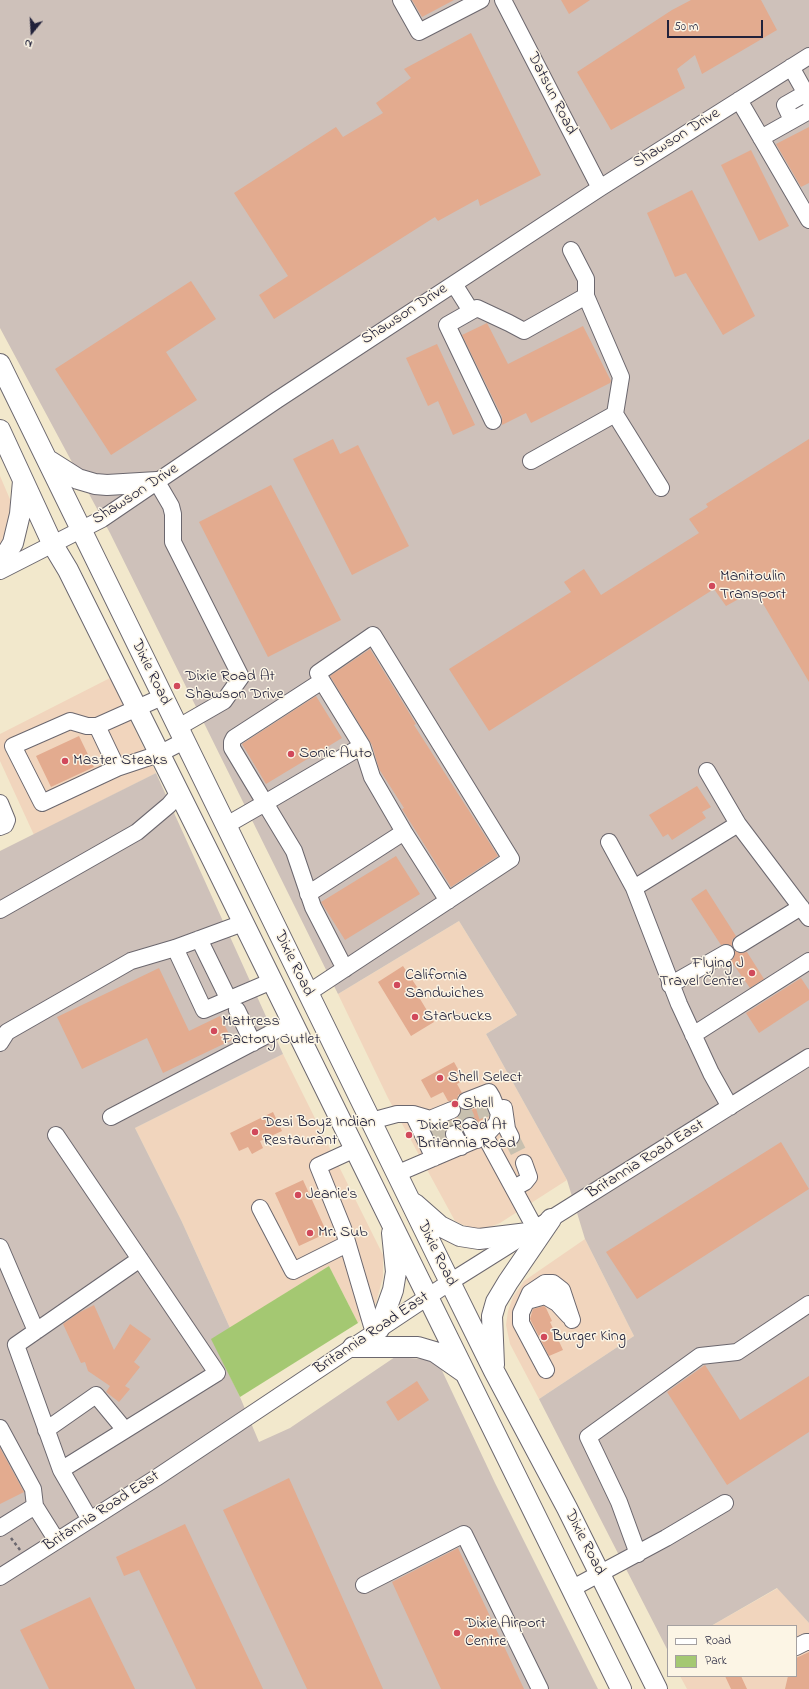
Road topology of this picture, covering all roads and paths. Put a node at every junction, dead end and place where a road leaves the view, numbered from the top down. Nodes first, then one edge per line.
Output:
1 (402, 0) edge
2 (503, 0) edge
3 (475, 1) edge
4 (809, 56) edge
5 (792, 67) junction
6 (808, 96) edge
7 (740, 100) junction
8 (809, 111) edge
9 (792, 120) junction
10 (761, 138) junction
11 (600, 188) junction
12 (809, 220) edge
13 (570, 250) dead end
14 (454, 284) junction
15 (586, 296) junction
16 (471, 311) junction
17 (0, 364) edge
18 (615, 414) junction
19 (493, 421) dead end
20 (0, 430) edge
21 (48, 460) junction
22 (532, 461) dead end
23 (23, 480) junction
24 (157, 482) junction
25 (661, 488) dead end
26 (82, 529) junction
27 (53, 545) junction
28 (0, 565) edge
29 (0, 571) edge
30 (322, 681) junction
31 (162, 696) junction
32 (136, 708) junction
33 (98, 726) junction
34 (181, 735) junction
35 (362, 746) junction
36 (160, 754) junction
37 (118, 768) junction
38 (707, 771) dead end
39 (179, 793) junction
40 (0, 802) edge
41 (265, 803) junction
42 (738, 824) junction
43 (225, 826) junction
44 (0, 827) edge
45 (404, 832) junction
46 (609, 842) dead end
47 (634, 888) junction
48 (308, 894) junction
49 (448, 901) junction
50 (0, 910) edge
51 (805, 912) edge
52 (243, 923) junction
53 (199, 939) junction
54 (741, 944) dead end
55 (174, 948) junction
56 (726, 953) dead end
57 (809, 961) edge
58 (345, 969) junction
59 (272, 982) junction
60 (670, 985) junction
61 (308, 993) junction
62 (233, 1005) junction
63 (292, 1022) junction
64 (693, 1035) junction
65 (0, 1043) edge
66 (253, 1043) junction
67 (809, 1057) edge
68 (730, 1107) junction
69 (412, 1114) junction
70 (481, 1116) junction
71 (111, 1117) dead end
72 (371, 1121) junction
73 (445, 1132) junction
74 (56, 1135) dead end
75 (511, 1137) tunnel mouth
76 (355, 1149) junction
77 (524, 1163) tunnel mouth
78 (396, 1174) junction
79 (514, 1188) junction
80 (409, 1198) junction
81 (260, 1208) dead end
82 (391, 1221) junction
83 (538, 1227) junction
84 (347, 1244) junction
85 (0, 1247) edge
86 (140, 1259) junction
87 (450, 1282) junction
88 (428, 1296) junction
89 (809, 1304) edge
90 (572, 1320) dead end
91 (36, 1331) junction
92 (376, 1331) junction
93 (353, 1347) junction
94 (546, 1370) dead end
95 (494, 1371) junction
96 (466, 1374) junction
97 (0, 1428) edge
98 (46, 1430) junction
99 (125, 1430) junction
100 (61, 1470) junction
101 (725, 1503) dead end
102 (35, 1506) junction
103 (90, 1520) junction
104 (2, 1526) edge
105 (57, 1541) junction
106 (638, 1554) junction
107 (27, 1560) junction
108 (600, 1574) junction
109 (0, 1577) edge
110 (364, 1585) dead end
111 (571, 1589) junction
112 (809, 1642) edge
113 (797, 1646) edge
114 (540, 1689) edge
115 (621, 1689) edge
116 (657, 1689) edge

1 - 3 street
2 - 11 street, Datsun Road
4 - 5 street, Shawson Drive
5 - 6 street
5 - 7 street, Shawson Drive
6 - 9 street
7 - 10 street
7 - 11 street, Shawson Drive
8 - 9 street
9 - 10 street
10 - 12 street
11 - 14 street, Shawson Drive
13 - 15 street
14 - 16 street
14 - 24 street, Shawson Drive
15 - 16 street
15 - 18 street
16 - 19 street
17 - 21 main road, Dixie Road
18 - 22 street
18 - 25 street
20 - 23 main road, Dixie Road
21 - 24 main road
21 - 26 main road, Dixie Road
23 - 27 main road, Dixie Road
23 - 28 main road
24 - 26 street, Shawson Drive
24 - 34 street
26 - 27 street, Shawson Drive
26 - 31 main road, Dixie Road
27 - 29 street, Shawson Drive
27 - 32 main road, Dixie Road
30 - 35 street
30 - 41 street
30 - 49 street
31 - 32 street
31 - 34 main road, Dixie Road
32 - 33 street
32 - 36 main road, Dixie Road
33 - 37 street
33 - 37 street
34 - 36 street
34 - 43 main road, Dixie Road
35 - 41 street
35 - 45 street
36 - 37 street
36 - 39 main road, Dixie Road
38 - 42 street
39 - 50 street
39 - 52 main road, Dixie Road
40 - 44 street
41 - 43 street
41 - 48 street
42 - 47 street
42 - 51 street
43 - 61 main road, Dixie Road
45 - 48 street
45 - 49 street
46 - 47 street
47 - 60 street
48 - 58 street
49 - 58 street
51 - 54 street
52 - 53 street
52 - 59 main road, Dixie Road
53 - 55 street
53 - 62 street
55 - 62 street
55 - 65 street
56 - 60 street
57 - 64 street
58 - 61 street
59 - 62 street
59 - 63 main road, Dixie Road
60 - 64 street
61 - 72 main road, Dixie Road
62 - 66 street
63 - 66 street
63 - 76 main road, Dixie Road
64 - 68 street
66 - 71 street
67 - 68 street, Britannia Road East
68 - 83 street, Britannia Road East
69 - 72 street
69 - 73 street
69 - 73 street
70 - 73 street
70 - 75 street
70 - 79 street
72 - 78 main road, Dixie Road
73 - 78 street
74 - 86 street
76 - 82 main road, Dixie Road
76 - 84 street
77 - 79 street
78 - 80 main road, Dixie Road
79 - 83 street
80 - 83 main road
80 - 87 main road, Dixie Road
81 - 84 street
82 - 88 main road, Dixie Road
82 - 92 main road
83 - 87 street, Britannia Road East
83 - 95 main road
84 - 92 street
85 - 91 street
86 - 91 street
86 - 99 street
87 - 88 street, Britannia Road East
87 - 95 main road, Dixie Road
88 - 92 street, Britannia Road East
88 - 96 main road, Dixie Road
89 - 106 street
90 - 94 street
91 - 98 street
92 - 93 street, Britannia Road East
93 - 96 main road
93 - 103 street, Britannia Road East
95 - 108 main road, Dixie Road
96 - 111 main road, Dixie Road
97 - 102 street
98 - 99 street
98 - 100 street
99 - 100 street
100 - 103 street
101 - 106 street
102 - 104 street
102 - 105 street
103 - 105 street, Britannia Road East
104 - 107 path
105 - 107 street, Britannia Road East
106 - 108 street
107 - 109 street, Britannia Road East
108 - 111 street
108 - 116 main road, Dixie Road
110 - 114 street
111 - 115 main road, Dixie Road
112 - 113 street

